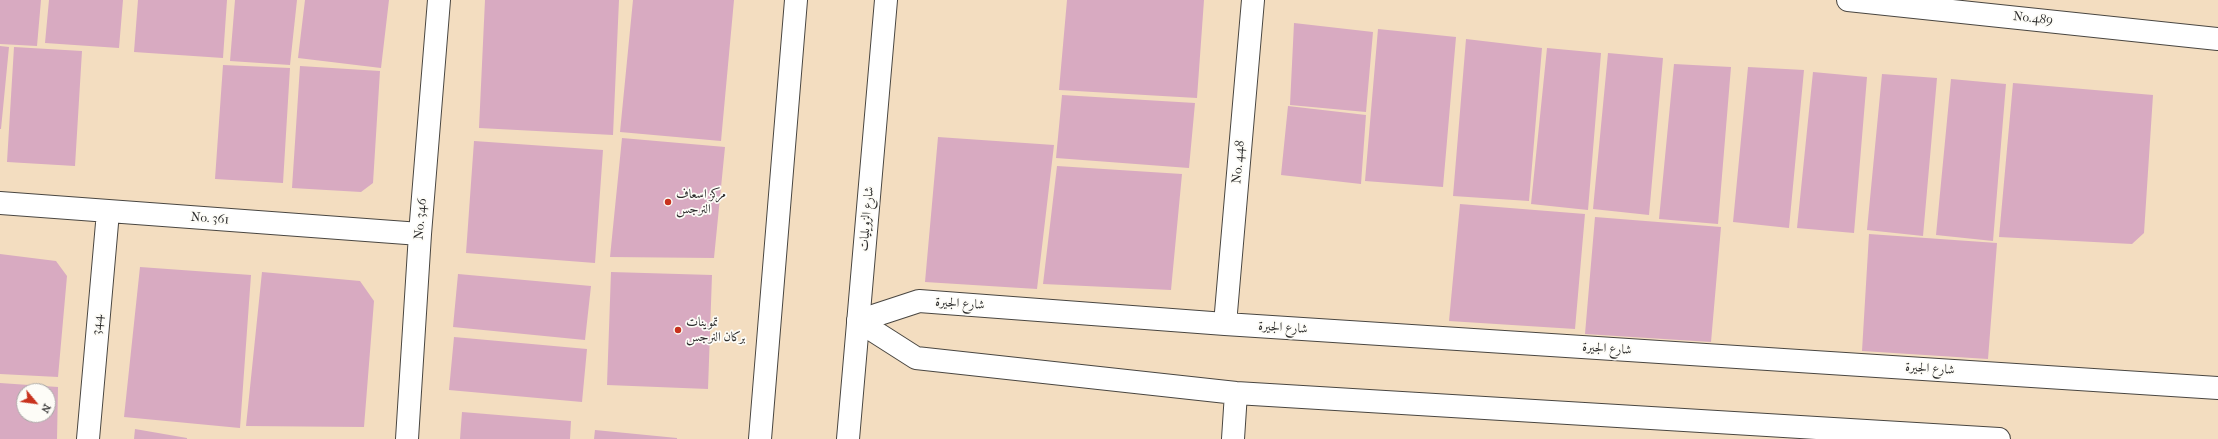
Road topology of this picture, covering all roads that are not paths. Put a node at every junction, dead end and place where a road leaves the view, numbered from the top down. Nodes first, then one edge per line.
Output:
1 (440, 0) edge
2 (796, 0) edge
3 (886, 0) edge
4 (1252, 0) edge
5 (1856, 0) edge
6 (2218, 39) edge
7 (0, 203) edge
8 (108, 212) junction
9 (420, 234) junction
10 (858, 322) junction
11 (1225, 324) junction
12 (2218, 388) edge
13 (1236, 393) junction
14 (88, 439) edge
15 (407, 439) edge
16 (760, 439) edge
17 (848, 439) edge
18 (1233, 439) edge
19 (1999, 439) edge

1 - 9 street, No. 346
2 - 16 street
3 - 10 street, شارع الزويليات
4 - 11 street, No. 448
5 - 6 street, No.489
7 - 8 street, No. 361
8 - 9 street, No. 361
8 - 14 street, 344
9 - 15 street, No. 346
10 - 11 street, شارع الجيرة
10 - 13 street
10 - 17 street, شارع الزويليات
11 - 12 street, شارع الجيرة
13 - 18 street
13 - 19 street

